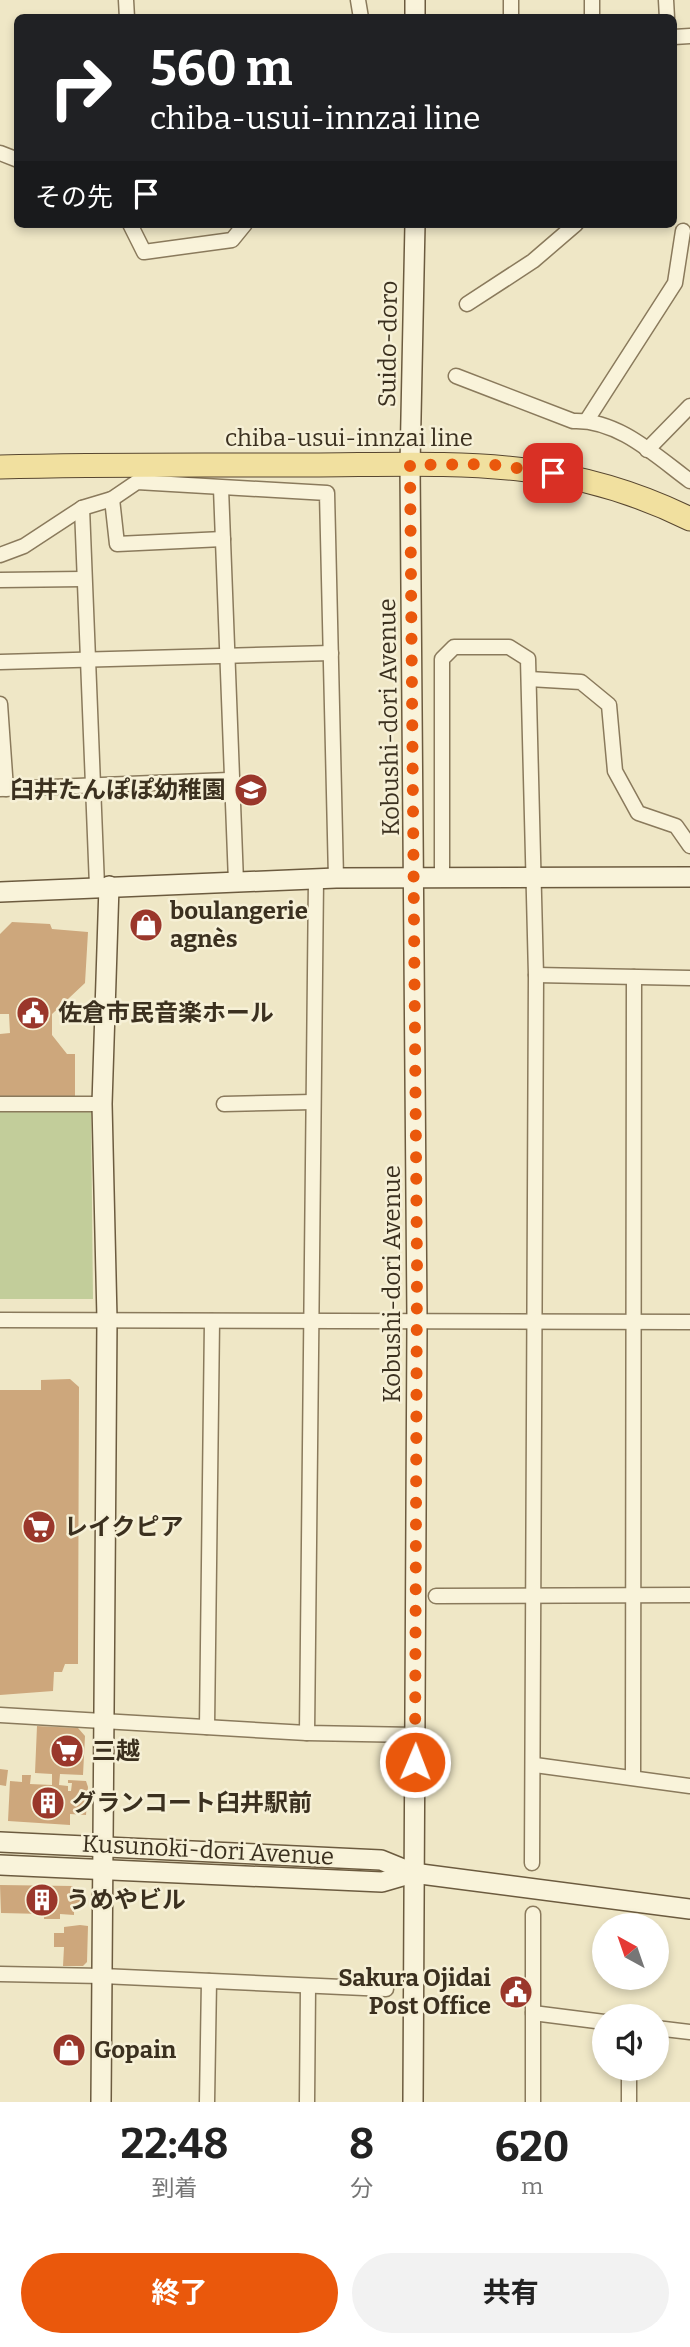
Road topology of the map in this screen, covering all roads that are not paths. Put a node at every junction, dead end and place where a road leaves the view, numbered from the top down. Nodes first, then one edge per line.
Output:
1 (682, 226) edge
2 (132, 228) edge
3 (242, 228) edge
4 (415, 228) edge
5 (571, 228) edge
6 (674, 283) junction
7 (690, 287) edge
8 (467, 304) dead end
9 (456, 376) dead end
10 (690, 406) edge
11 (587, 420) junction
12 (647, 450) junction
13 (410, 465) junction
14 (0, 467) edge
15 (690, 481) edge
16 (221, 488) junction
17 (112, 499) junction
18 (82, 508) junction
19 (690, 519) edge
20 (223, 540) junction
21 (0, 555) edge
22 (83, 579) junction
23 (0, 580) edge
24 (331, 653) junction
25 (226, 654) junction
26 (86, 661) junction
27 (0, 663) edge
28 (529, 679) junction
29 (0, 704) edge
30 (229, 780) junction
31 (92, 785) junction
32 (3, 789) edge
33 (690, 846) edge
34 (535, 876) junction
35 (415, 877) junction
36 (442, 877) junction
37 (690, 877) edge
38 (336, 878) junction
39 (316, 879) junction
40 (236, 882) junction
41 (103, 886) junction
42 (0, 892) edge
43 (536, 975) junction
44 (634, 977) junction
45 (690, 978) edge
46 (313, 1102) junction
47 (0, 1104) edge
48 (102, 1104) junction
49 (224, 1104) dead end
50 (107, 1319) junction
51 (0, 1320) edge
52 (309, 1320) junction
53 (417, 1320) junction
54 (212, 1321) junction
55 (634, 1322) junction
56 (690, 1322) edge
57 (536, 1323) junction
58 (436, 1595) dead end
59 (535, 1595) junction
60 (690, 1595) edge
61 (633, 1596) junction
62 (0, 1715) edge
63 (104, 1721) junction
64 (207, 1727) junction
65 (307, 1733) junction
66 (416, 1735) junction
67 (535, 1765) junction
68 (633, 1777) junction
69 (690, 1786) edge
70 (0, 1842) edge
71 (104, 1847) junction
72 (533, 1863) dead end
73 (0, 1865) edge
74 (104, 1871) junction
75 (413, 1873) junction
76 (690, 1909) edge
77 (533, 1914) dead end
78 (0, 1974) edge
79 (102, 1976) junction
80 (209, 1981) junction
81 (308, 1987) junction
82 (386, 1989) dead end
83 (533, 2013) junction
84 (592, 2020) edge
85 (669, 2030) edge
86 (690, 2032) edge
87 (629, 2081) edge
88 (101, 2102) edge
89 (206, 2102) edge
90 (307, 2102) edge
91 (413, 2102) edge
92 (533, 2102) edge
93 (629, 2102) edge

1 - 6 street
2 - 3 street
4 - 13 street, Suido-doro
5 - 8 street
6 - 7 street
6 - 11 street
9 - 11 street
10 - 12 street
11 - 12 street
12 - 15 street
13 - 14 main road, chiba-usui-innzai line
13 - 19 main road, chiba-usui-innzai line
13 - 35 street, Kobushi-dori Avenue
16 - 17 street
16 - 20 street
16 - 24 street
17 - 18 street
17 - 20 street
18 - 21 street
18 - 22 street
20 - 25 street
22 - 23 street
22 - 26 street
24 - 25 street
24 - 38 street
25 - 26 street
25 - 30 street
26 - 27 street
26 - 31 street
28 - 33 street
28 - 34 street
28 - 36 street
29 - 32 street
30 - 31 street
30 - 40 street
31 - 32 street
31 - 41 street
34 - 36 street
34 - 37 street
34 - 43 street
35 - 36 street
35 - 38 street
35 - 53 street, Kobushi-dori Avenue
38 - 39 street
39 - 40 street
39 - 46 street
40 - 41 street
41 - 42 street
41 - 48 street
43 - 44 street
43 - 57 street
44 - 45 street
44 - 55 street
46 - 49 street
46 - 52 street
47 - 48 street
48 - 50 street
50 - 51 street
50 - 54 street
50 - 63 street
52 - 53 street
52 - 54 street
52 - 65 street
53 - 57 street
53 - 66 street, Kobushi-dori Avenue
54 - 64 street
55 - 56 street
55 - 57 street
55 - 61 street
57 - 59 street
58 - 59 street
59 - 61 street
59 - 67 street
60 - 61 street
61 - 68 street
62 - 63 street
63 - 64 street
63 - 71 street
64 - 65 street
65 - 66 street
66 - 75 street, Kobushi-dori Avenue
67 - 68 street
67 - 72 street
68 - 69 street
70 - 71 street, Kusunoki-dori Avenue
71 - 74 street
71 - 75 street, Kusunoki-dori Avenue
73 - 74 street, Kusunoki-dori Avenue
74 - 75 street, Kusunoki-dori Avenue
74 - 79 street
75 - 76 street, Kusunoki-dori Avenue
75 - 91 street, Kobushi-dori Avenue
77 - 83 street
78 - 79 street
79 - 80 street
79 - 88 street
80 - 81 street
80 - 89 street
81 - 82 street
81 - 90 street
83 - 84 street
83 - 92 street
85 - 86 street
87 - 93 street

